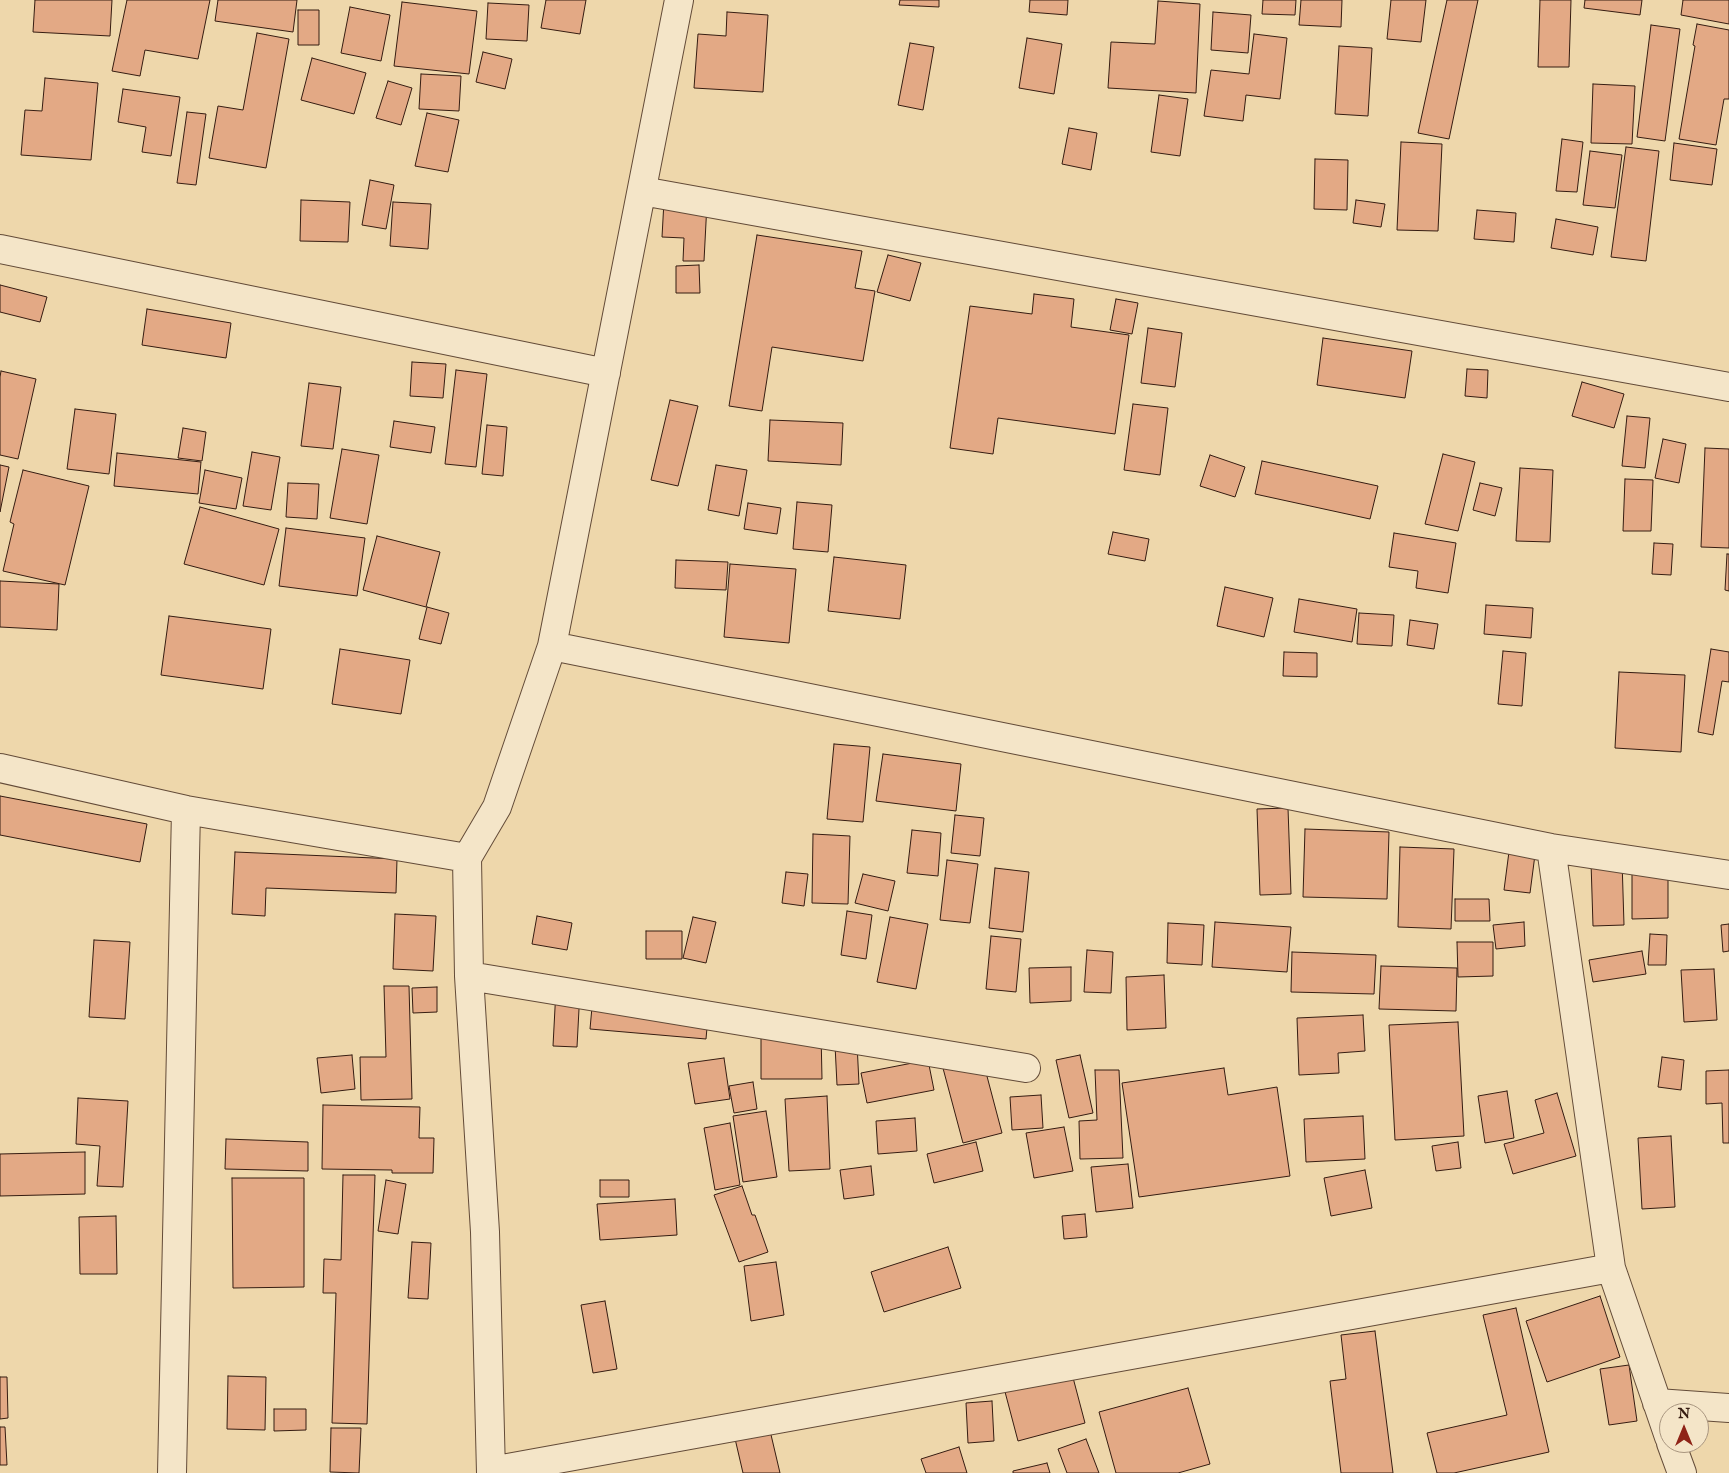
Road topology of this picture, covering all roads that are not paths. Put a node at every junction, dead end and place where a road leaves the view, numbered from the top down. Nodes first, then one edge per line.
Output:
1 (679, 0) edge
2 (642, 191) junction
3 (0, 249) edge
4 (606, 373) junction
5 (1729, 387) edge
6 (552, 646) junction
7 (0, 768) edge
8 (186, 810) junction
9 (1551, 848) junction
10 (466, 858) junction
11 (1729, 875) edge
12 (469, 976) junction
13 (1026, 1068) dead end
14 (1611, 1268) junction
15 (1657, 1403) junction
16 (1729, 1408) edge
17 (1659, 1409) edge
18 (1675, 1453) edge
19 (491, 1472) edge
20 (172, 1473) edge
21 (1682, 1473) edge

1 - 2 street
2 - 4 street
2 - 5 street
3 - 4 street
4 - 6 street
6 - 9 street
6 - 10 street
7 - 8 street
8 - 10 street
8 - 20 street
9 - 11 street
9 - 14 street
10 - 12 street
12 - 13 street
12 - 19 street
14 - 15 street
14 - 19 street
15 - 16 street
15 - 17 street
18 - 21 street

